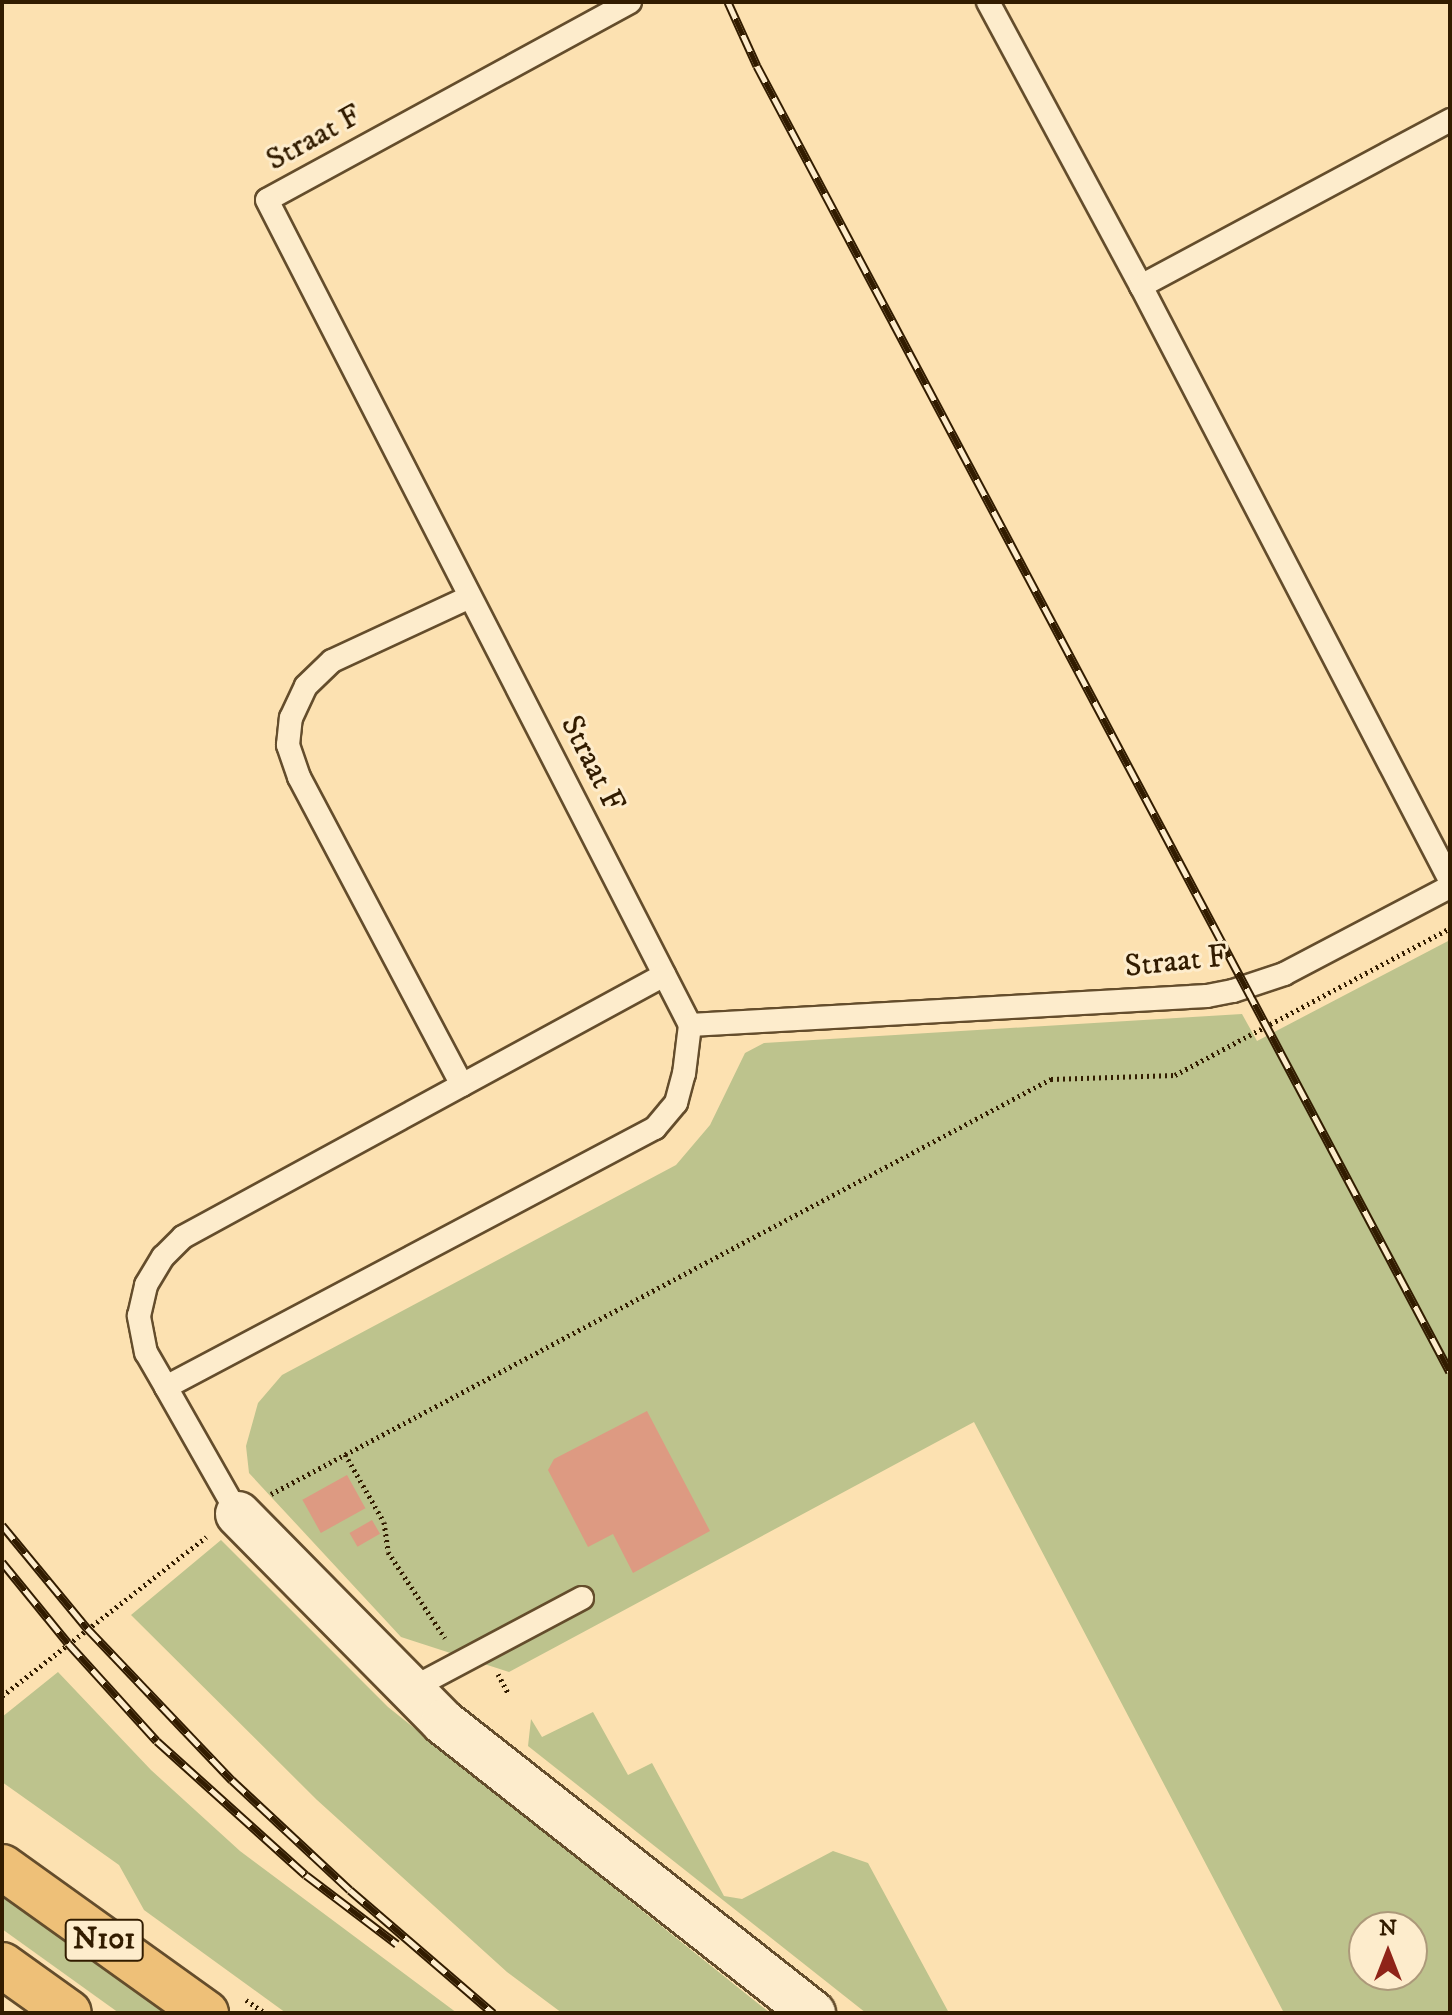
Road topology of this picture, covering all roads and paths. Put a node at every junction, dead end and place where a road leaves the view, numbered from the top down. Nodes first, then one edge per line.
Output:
1 (630, 2) edge
2 (988, 2) edge
3 (1450, 120) edge
4 (1141, 286) junction
5 (470, 597) junction
6 (1450, 880) edge
7 (1450, 887) edge
8 (1450, 928) edge
9 (664, 975) junction
10 (690, 1025) junction
11 (462, 1085) junction
12 (166, 1387) junction
13 (345, 1454) junction
14 (276, 1491) dead end
15 (238, 1514) joint
16 (158, 1571) dead end
17 (582, 1598) dead end
18 (473, 1657) junction
19 (409, 1690) junction
20 (508, 1693) dead end
21 (2, 1696) edge
22 (2, 1867) edge
23 (2, 1965) edge
24 (69, 2013) edge
25 (206, 2013) edge
26 (813, 2013) edge

1 - 5 lane, Straat F
2 - 4 lane
3 - 4 lane
4 - 6 lane
5 - 9 lane, Straat F
5 - 11 lane
7 - 10 lane, Straat F
8 - 13 path
9 - 10 lane, Straat F
9 - 11 lane
10 - 12 lane
11 - 12 lane
12 - 15 lane
13 - 14 path
13 - 18 path
15 - 19 street
16 - 21 path
17 - 18 lane
18 - 19 lane
18 - 20 path
19 - 26 street
22 - 25 main road, N101
23 - 24 main road, N101

